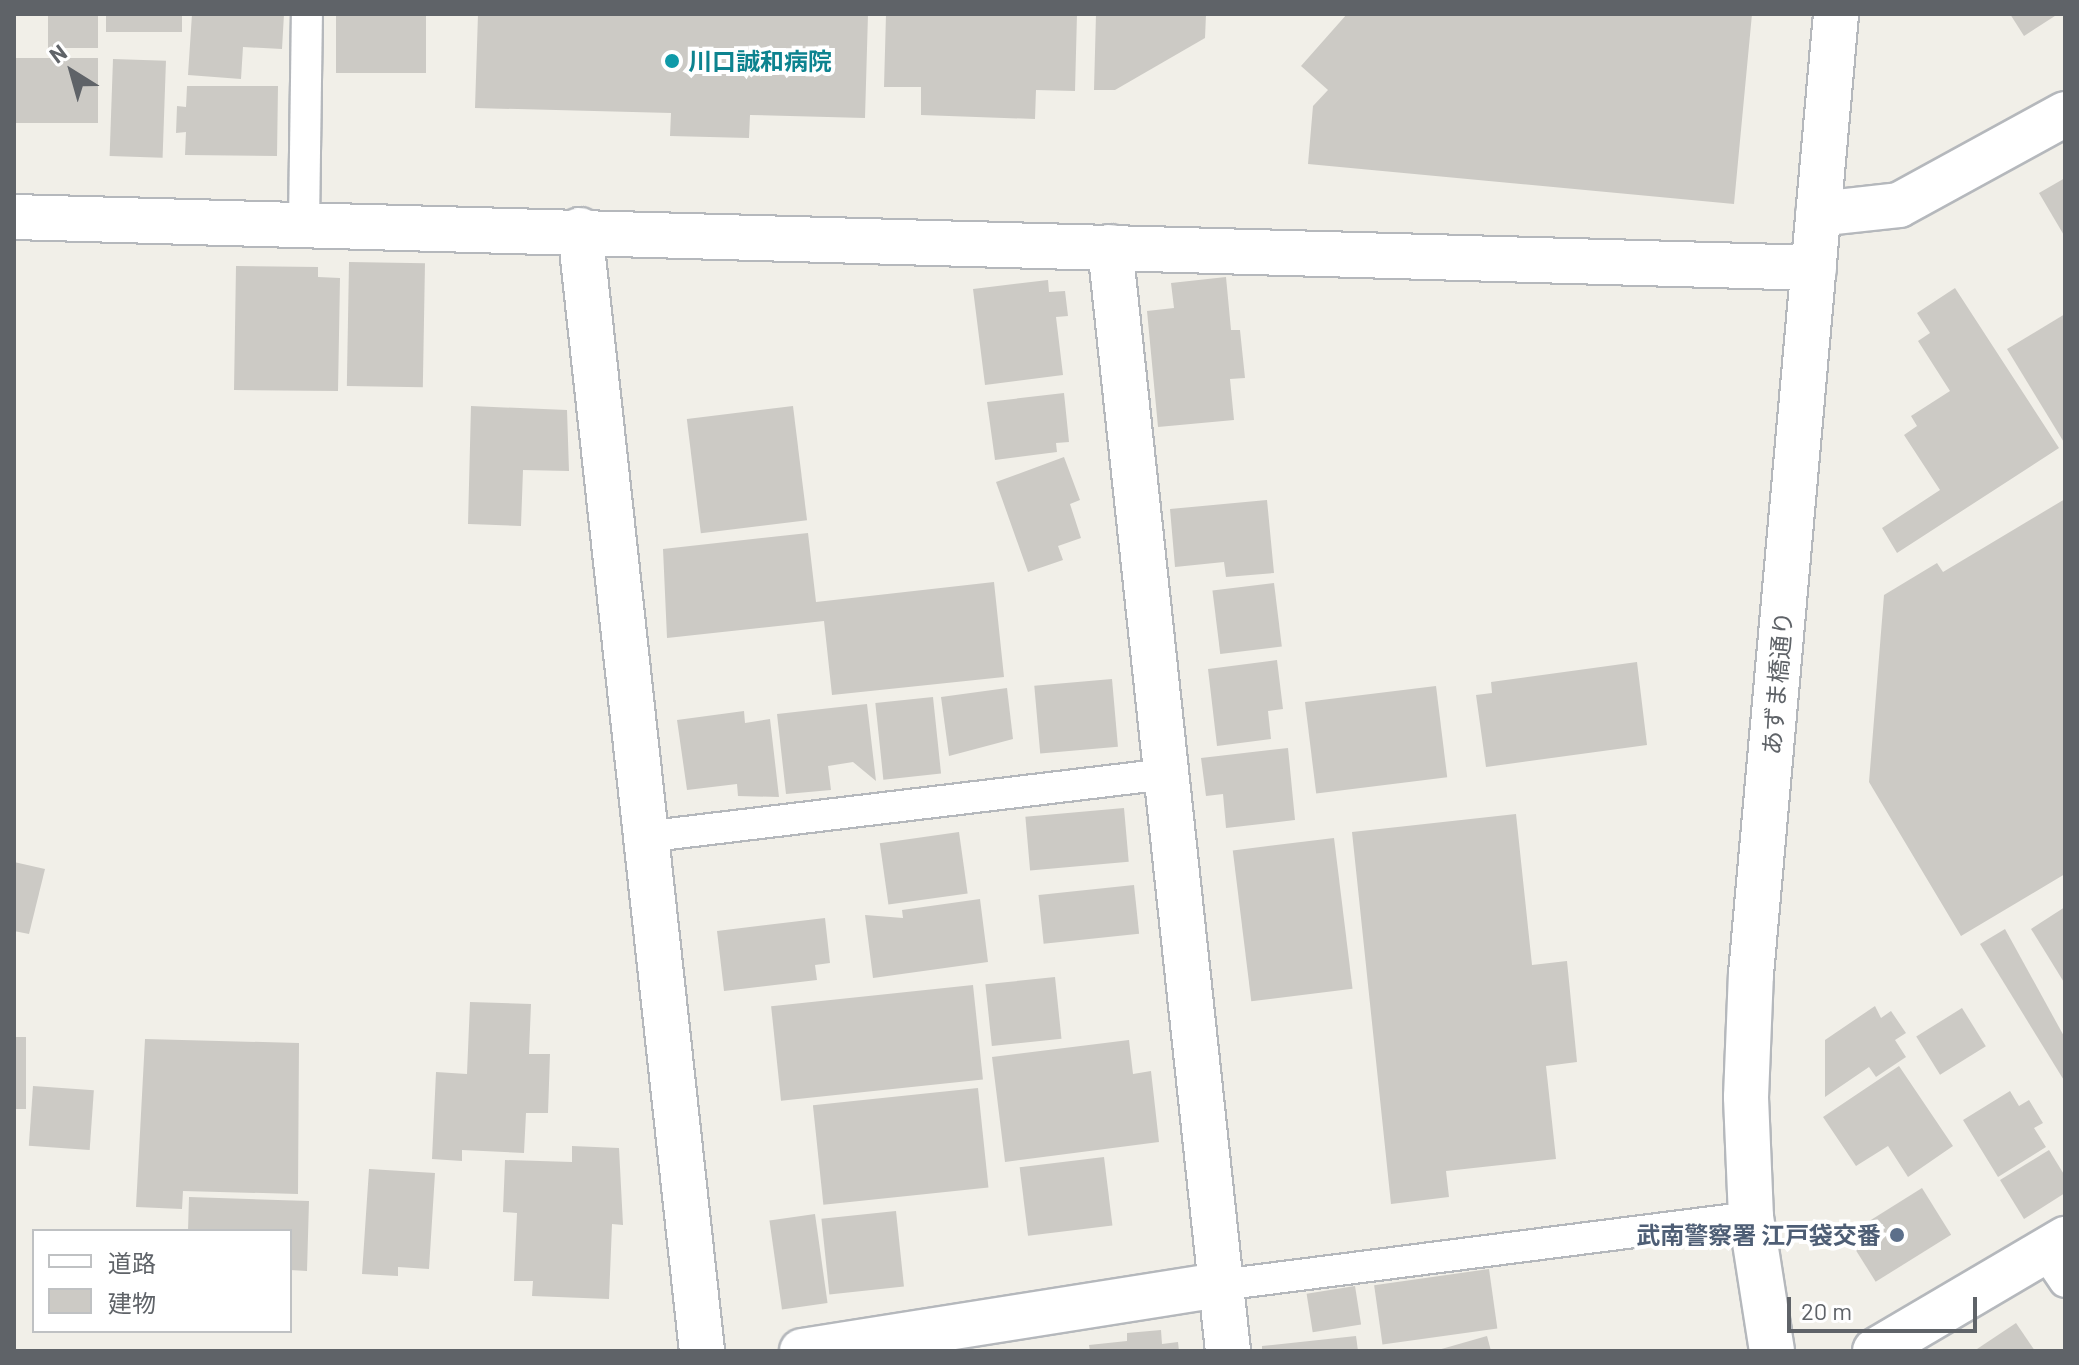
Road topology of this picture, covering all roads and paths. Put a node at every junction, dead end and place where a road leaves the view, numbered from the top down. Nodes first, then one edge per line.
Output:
1 (307, 14) edge
2 (1836, 14) edge
3 (2065, 114) edge
4 (1818, 214) junction
5 (14, 217) edge
6 (304, 224) junction
7 (580, 230) junction
8 (1110, 247) junction
9 (1814, 268) junction
10 (1166, 774) junction
11 (644, 837) junction
12 (1751, 1217) junction
13 (2058, 1257) edge
14 (1221, 1285) junction
15 (702, 1351) edge
16 (802, 1351) edge
17 (1228, 1351) edge
18 (1772, 1351) edge
19 (1875, 1351) edge

1 - 6 lane
2 - 4 street, あずま橋通り
3 - 4 street
4 - 9 street, あずま橋通り
5 - 6 street
6 - 7 street
7 - 8 street
7 - 11 street
8 - 9 street
8 - 10 street
9 - 12 street, あずま橋通り
10 - 11 lane
10 - 14 street
11 - 15 street
12 - 14 lane
12 - 18 street, あずま橋通り
13 - 19 street
14 - 16 street
14 - 17 street

